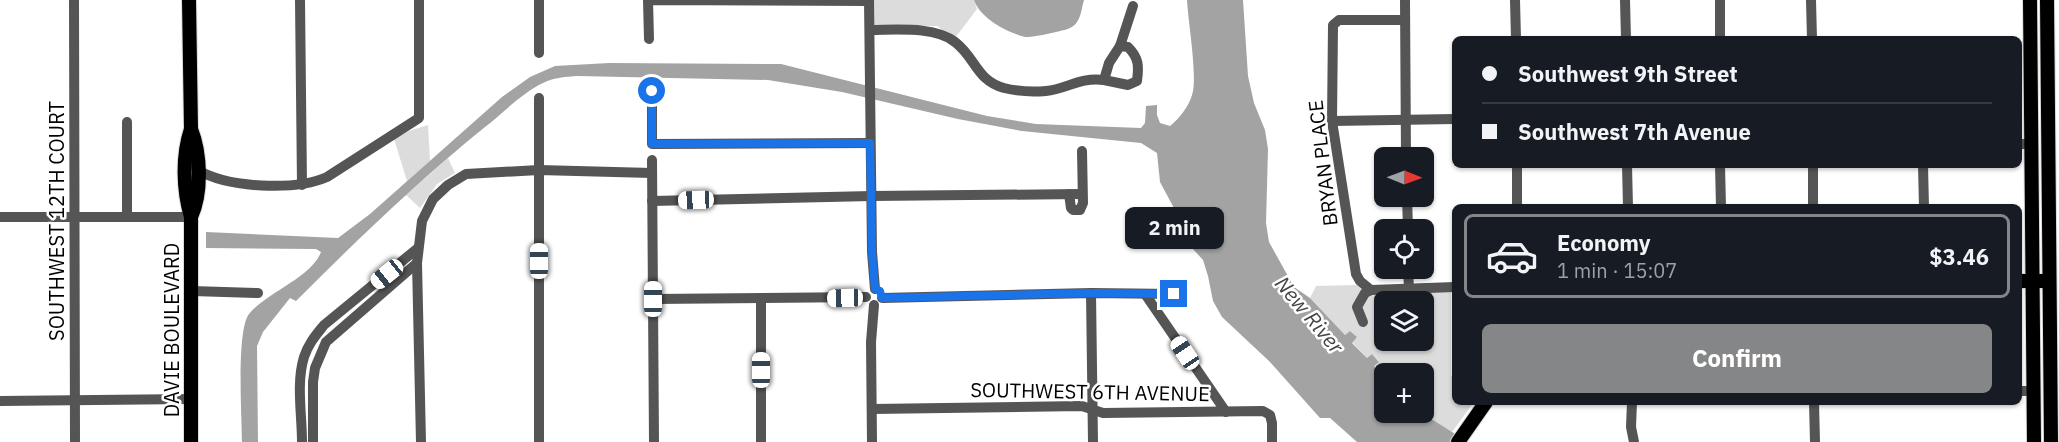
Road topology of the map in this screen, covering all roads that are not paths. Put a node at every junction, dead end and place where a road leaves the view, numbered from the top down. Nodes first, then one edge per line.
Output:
1 (74, 0) edge
2 (189, 0) edge
3 (300, 0) edge
4 (418, 0) edge
5 (539, 0) edge
6 (648, 0) edge
7 (1405, 0) edge
8 (1515, 0) edge
9 (1625, 0) edge
10 (1720, 0) edge
11 (1811, 0) edge
12 (2030, 0) edge
13 (2047, 0) edge
14 (869, 1) edge
15 (1133, 6) dead end
16 (1405, 20) junction
17 (870, 30) junction
18 (1516, 36) edge
19 (1626, 36) edge
20 (1720, 36) edge
21 (1812, 36) edge
22 (649, 39) dead end
23 (1120, 46) junction
24 (539, 53) dead end
25 (1104, 80) junction
26 (652, 91) dead end
27 (539, 98) dead end
28 (2054, 108) edge
29 (1452, 119) edge
30 (1406, 120) junction
31 (1332, 121) junction
32 (127, 122) dead end
33 (191, 129) junction
34 (870, 143) junction
35 (2025, 144) edge
36 (1406, 147) edge
37 (1082, 150) dead end
38 (652, 160) dead end
39 (1517, 168) edge
40 (1627, 168) edge
41 (1720, 168) edge
42 (1813, 168) edge
43 (1923, 168) edge
44 (198, 170) junction
45 (539, 170) junction
46 (652, 173) junction
47 (302, 185) junction
48 (1069, 194) junction
49 (1082, 194) junction
50 (872, 196) junction
51 (652, 201) junction
52 (1517, 204) edge
53 (1628, 204) edge
54 (1720, 204) edge
55 (1813, 204) edge
56 (1924, 204) edge
57 (0, 216) edge
58 (75, 216) junction
59 (127, 216) junction
60 (191, 217) junction
61 (418, 248) junction
62 (417, 262) junction
63 (1409, 279) edge
64 (2026, 281) edge
65 (2055, 281) edge
66 (1452, 287) edge
67 (1409, 289) junction
68 (1371, 290) junction
69 (192, 291) junction
70 (258, 293) dead end
71 (1091, 293) junction
72 (1145, 294) junction
73 (1174, 294) dead end
74 (874, 297) junction
75 (761, 298) junction
76 (653, 299) junction
77 (1364, 322) dead end
78 (2022, 391) edge
79 (2034, 391) junction
80 (2055, 391) edge
81 (191, 399) junction
82 (75, 401) junction
83 (0, 402) edge
84 (301, 402) junction
85 (313, 402) junction
86 (1484, 405) edge
87 (1632, 405) edge
88 (1814, 405) edge
89 (872, 409) junction
90 (1093, 409) junction
91 (1226, 412) junction
92 (75, 442) edge
93 (191, 442) edge
94 (302, 442) edge
95 (313, 442) edge
96 (421, 442) edge
97 (539, 442) edge
98 (654, 442) edge
99 (761, 442) edge
100 (872, 442) edge
101 (1093, 442) edge
102 (1272, 442) edge
103 (1458, 442) edge
104 (1634, 442) edge
105 (1815, 442) edge
106 (2034, 442) edge
107 (2051, 442) edge

1 - 58 street, SOUTHWEST 12TH COURT
2 - 33 main road, DAVIE BOULEVARD
3 - 47 street
4 - 47 street
5 - 24 street
6 - 14 street
6 - 22 street
7 - 16 street
8 - 18 street
9 - 19 street
10 - 20 street
11 - 21 street
12 - 35 main road
13 - 28 main road
14 - 17 street
15 - 23 street
16 - 30 street
16 - 31 street, BRYAN PLACE
17 - 25 street
17 - 34 street
23 - 25 street
23 - 25 street
26 - 34 street
27 - 45 street
28 - 65 main road
29 - 30 street
30 - 31 street
30 - 36 street
31 - 68 street, BRYAN PLACE
32 - 59 street
33 - 44 main road, DAVIE BOULEVARD
33 - 60 main road, DAVIE BOULEVARD
34 - 50 street
35 - 64 main road
37 - 49 street
38 - 46 street
39 - 52 street
40 - 53 street
41 - 54 street
42 - 55 street
43 - 56 street
44 - 47 street
44 - 60 main road, DAVIE BOULEVARD
45 - 46 street
45 - 61 street
45 - 97 street
46 - 51 street
48 - 49 street
48 - 49 street
48 - 50 street
50 - 51 street
50 - 74 street
51 - 76 street
57 - 58 street
58 - 59 street
58 - 82 street, SOUTHWEST 12TH COURT
59 - 60 street
60 - 69 main road, DAVIE BOULEVARD
61 - 62 street
61 - 84 street
62 - 85 street
62 - 96 street
63 - 67 street
64 - 65 main road
64 - 79 main road
65 - 80 main road
66 - 67 street
67 - 68 street
68 - 77 street
69 - 70 street
69 - 81 main road, DAVIE BOULEVARD
71 - 72 street
71 - 74 street
71 - 90 street
72 - 73 street
72 - 91 street
74 - 75 street
74 - 89 street
75 - 76 street
75 - 99 street
76 - 98 street
78 - 79 street
79 - 106 main road
80 - 107 main road
81 - 82 street
81 - 93 main road, DAVIE BOULEVARD
82 - 83 street
82 - 92 street, SOUTHWEST 12TH COURT
84 - 85 street
84 - 94 street
85 - 95 street
86 - 103 main road
87 - 104 street
88 - 105 street
89 - 90 street, SOUTHWEST 6TH AVENUE
89 - 100 street
90 - 91 street, SOUTHWEST 6TH AVENUE
90 - 101 street
91 - 102 street, SOUTHWEST 6TH AVENUE

